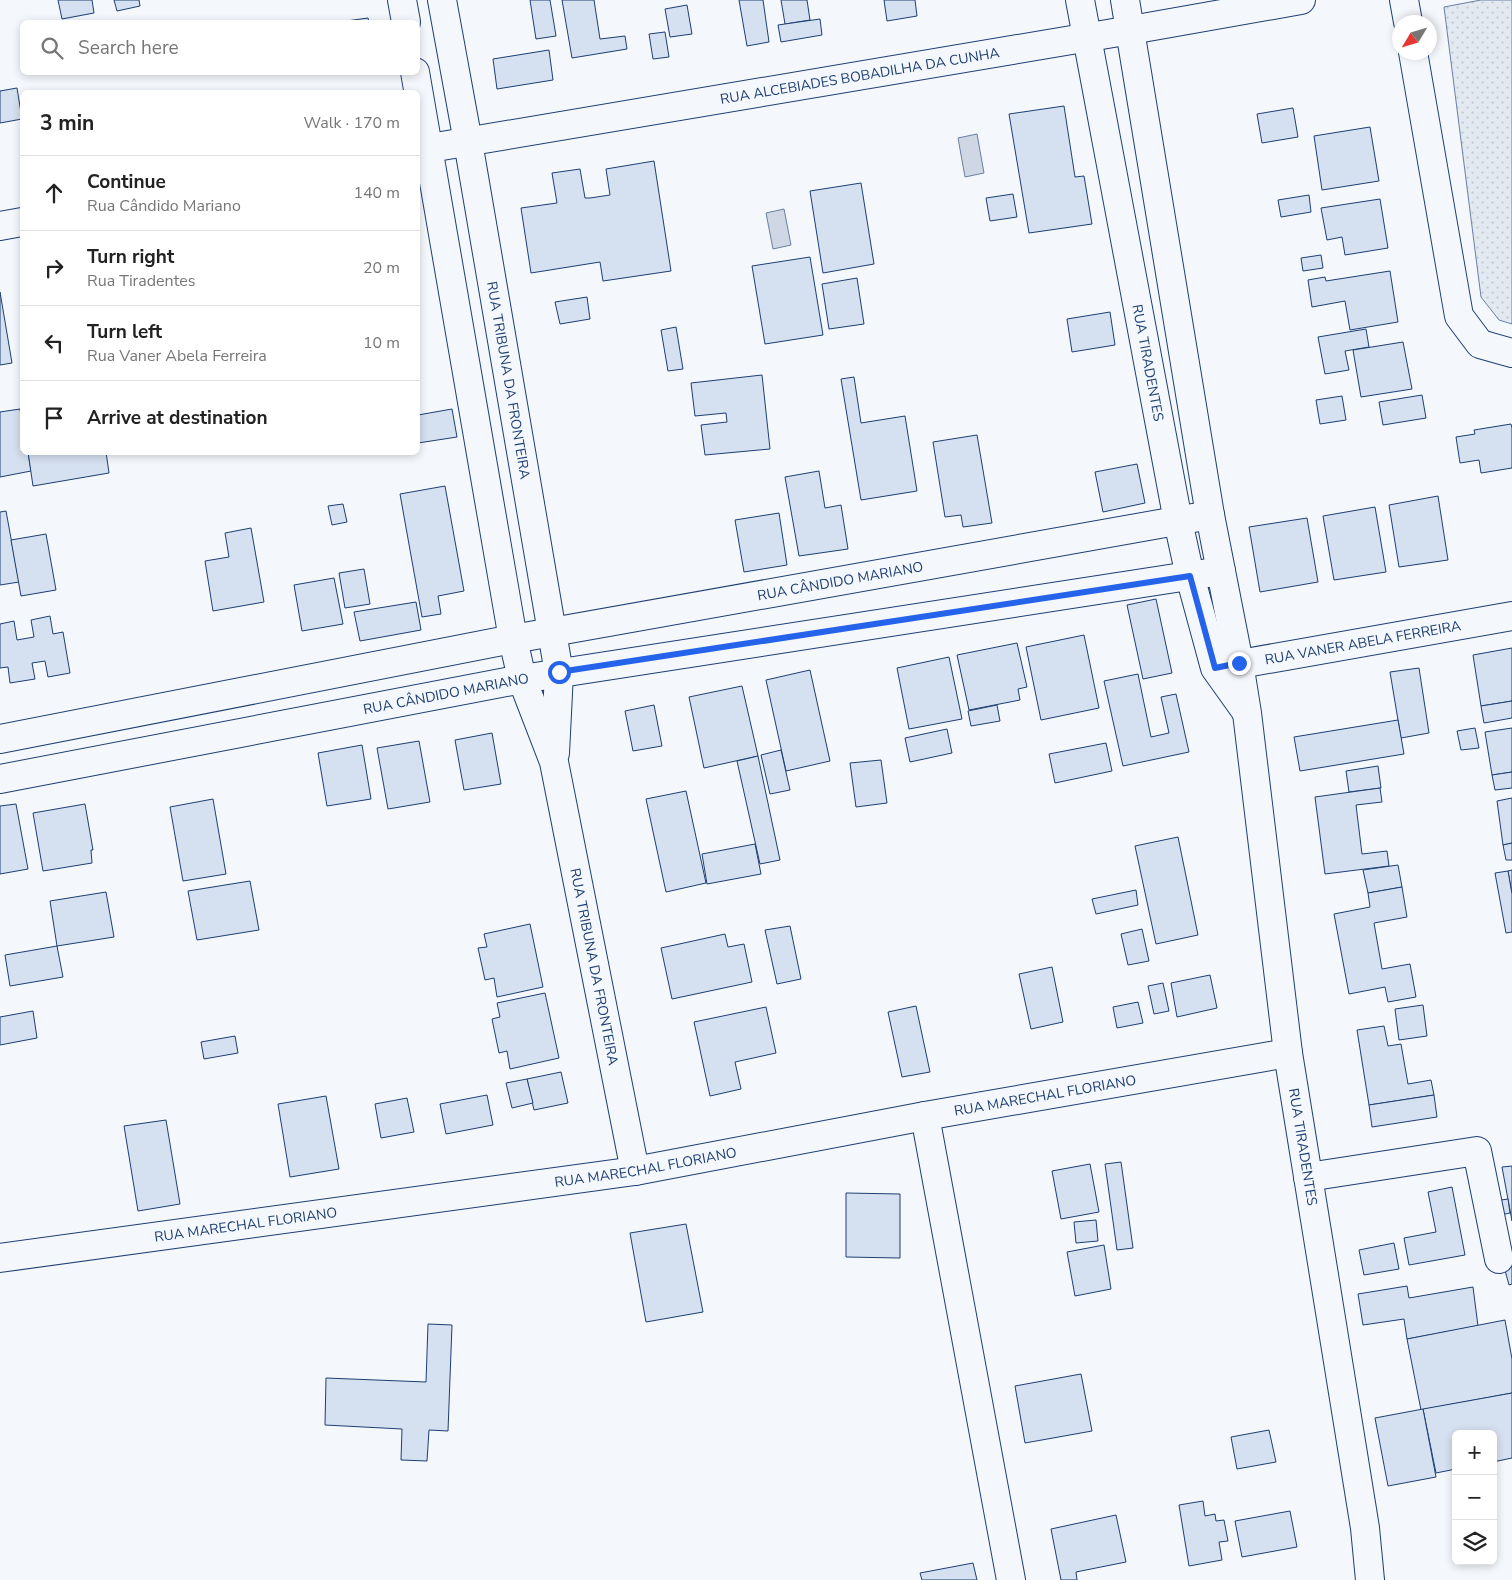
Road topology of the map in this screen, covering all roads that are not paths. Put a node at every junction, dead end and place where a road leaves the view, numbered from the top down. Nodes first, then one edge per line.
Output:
1 (402, 0) edge
2 (442, 0) edge
3 (1080, 0) edge
4 (1125, 0) edge
5 (1301, 0) edge
6 (1404, 0) edge
7 (1407, 15) edge
8 (406, 20) edge
9 (1131, 30) junction
10 (1088, 37) junction
11 (1414, 60) edge
12 (415, 75) edge
13 (417, 90) edge
14 (420, 120) edge
15 (468, 142) junction
16 (423, 149) edge
17 (20, 222) edge
18 (0, 226) edge
19 (1512, 353) edge
20 (1210, 516) junction
21 (1178, 521) junction
22 (1221, 572) junction
23 (1190, 576) junction
24 (1512, 616) edge
25 (551, 632) junction
26 (514, 639) junction
27 (1227, 666) junction
28 (559, 672) junction
29 (522, 679) junction
30 (0, 739) edge
31 (554, 762) junction
32 (0, 779) edge
33 (1288, 1053) junction
34 (925, 1116) junction
35 (635, 1171) junction
36 (1308, 1177) junction
37 (0, 1258) edge
38 (1499, 1259) dead end
39 (1011, 1580) edge
40 (1370, 1580) edge

1 - 8 street
2 - 15 street, RUA TRIBUNA DA FRONTEIRA
3 - 10 street, RUA TIRADENTES
4 - 9 street, RUA TIRADENTES
5 - 9 street, RUA ALCEBIADES BOBADILHA DA CUNHA
6 - 7 street
9 - 10 street, RUA ALCEBIADES BOBADILHA DA CUNHA
9 - 20 street, RUA TIRADENTES
10 - 15 street, RUA ALCEBIADES BOBADILHA DA CUNHA
10 - 21 street, RUA TIRADENTES
11 - 19 street
12 - 13 street, RUA TRIBUNA DA FRONTEIRA
14 - 16 street, RUA TRIBUNA DA FRONTEIRA
15 - 16 street, RUA ALCEBIADES BOBADILHA DA CUNHA
15 - 25 street, RUA TRIBUNA DA FRONTEIRA
16 - 26 street, RUA TRIBUNA DA FRONTEIRA
17 - 18 street
20 - 21 street, RUA CÂNDIDO MARIANO
20 - 22 street, RUA TIRADENTES
21 - 23 street, RUA TIRADENTES
21 - 25 street, RUA CÂNDIDO MARIANO
22 - 23 street, RUA CÂNDIDO MARIANO
22 - 27 street, RUA TIRADENTES
23 - 27 street, RUA TIRADENTES
23 - 28 street, RUA CÂNDIDO MARIANO
24 - 27 street, RUA VANER ABELA FERREIRA
25 - 26 street, RUA CÂNDIDO MARIANO
25 - 28 street, RUA TRIBUNA DA FRONTEIRA
26 - 29 street, RUA TRIBUNA DA FRONTEIRA
26 - 30 street, RUA CÂNDIDO MARIANO
27 - 33 street, RUA TIRADENTES
28 - 29 street, RUA CÂNDIDO MARIANO
28 - 31 street, RUA TRIBUNA DA FRONTEIRA
29 - 31 street, RUA TRIBUNA DA FRONTEIRA
29 - 32 street, RUA CÂNDIDO MARIANO
31 - 35 street, RUA TRIBUNA DA FRONTEIRA
33 - 34 street, RUA MARECHAL FLORIANO
33 - 36 street, RUA TIRADENTES
34 - 35 street, RUA MARECHAL FLORIANO
34 - 39 street
35 - 37 street, RUA MARECHAL FLORIANO
36 - 38 street
36 - 40 street, RUA TIRADENTES

